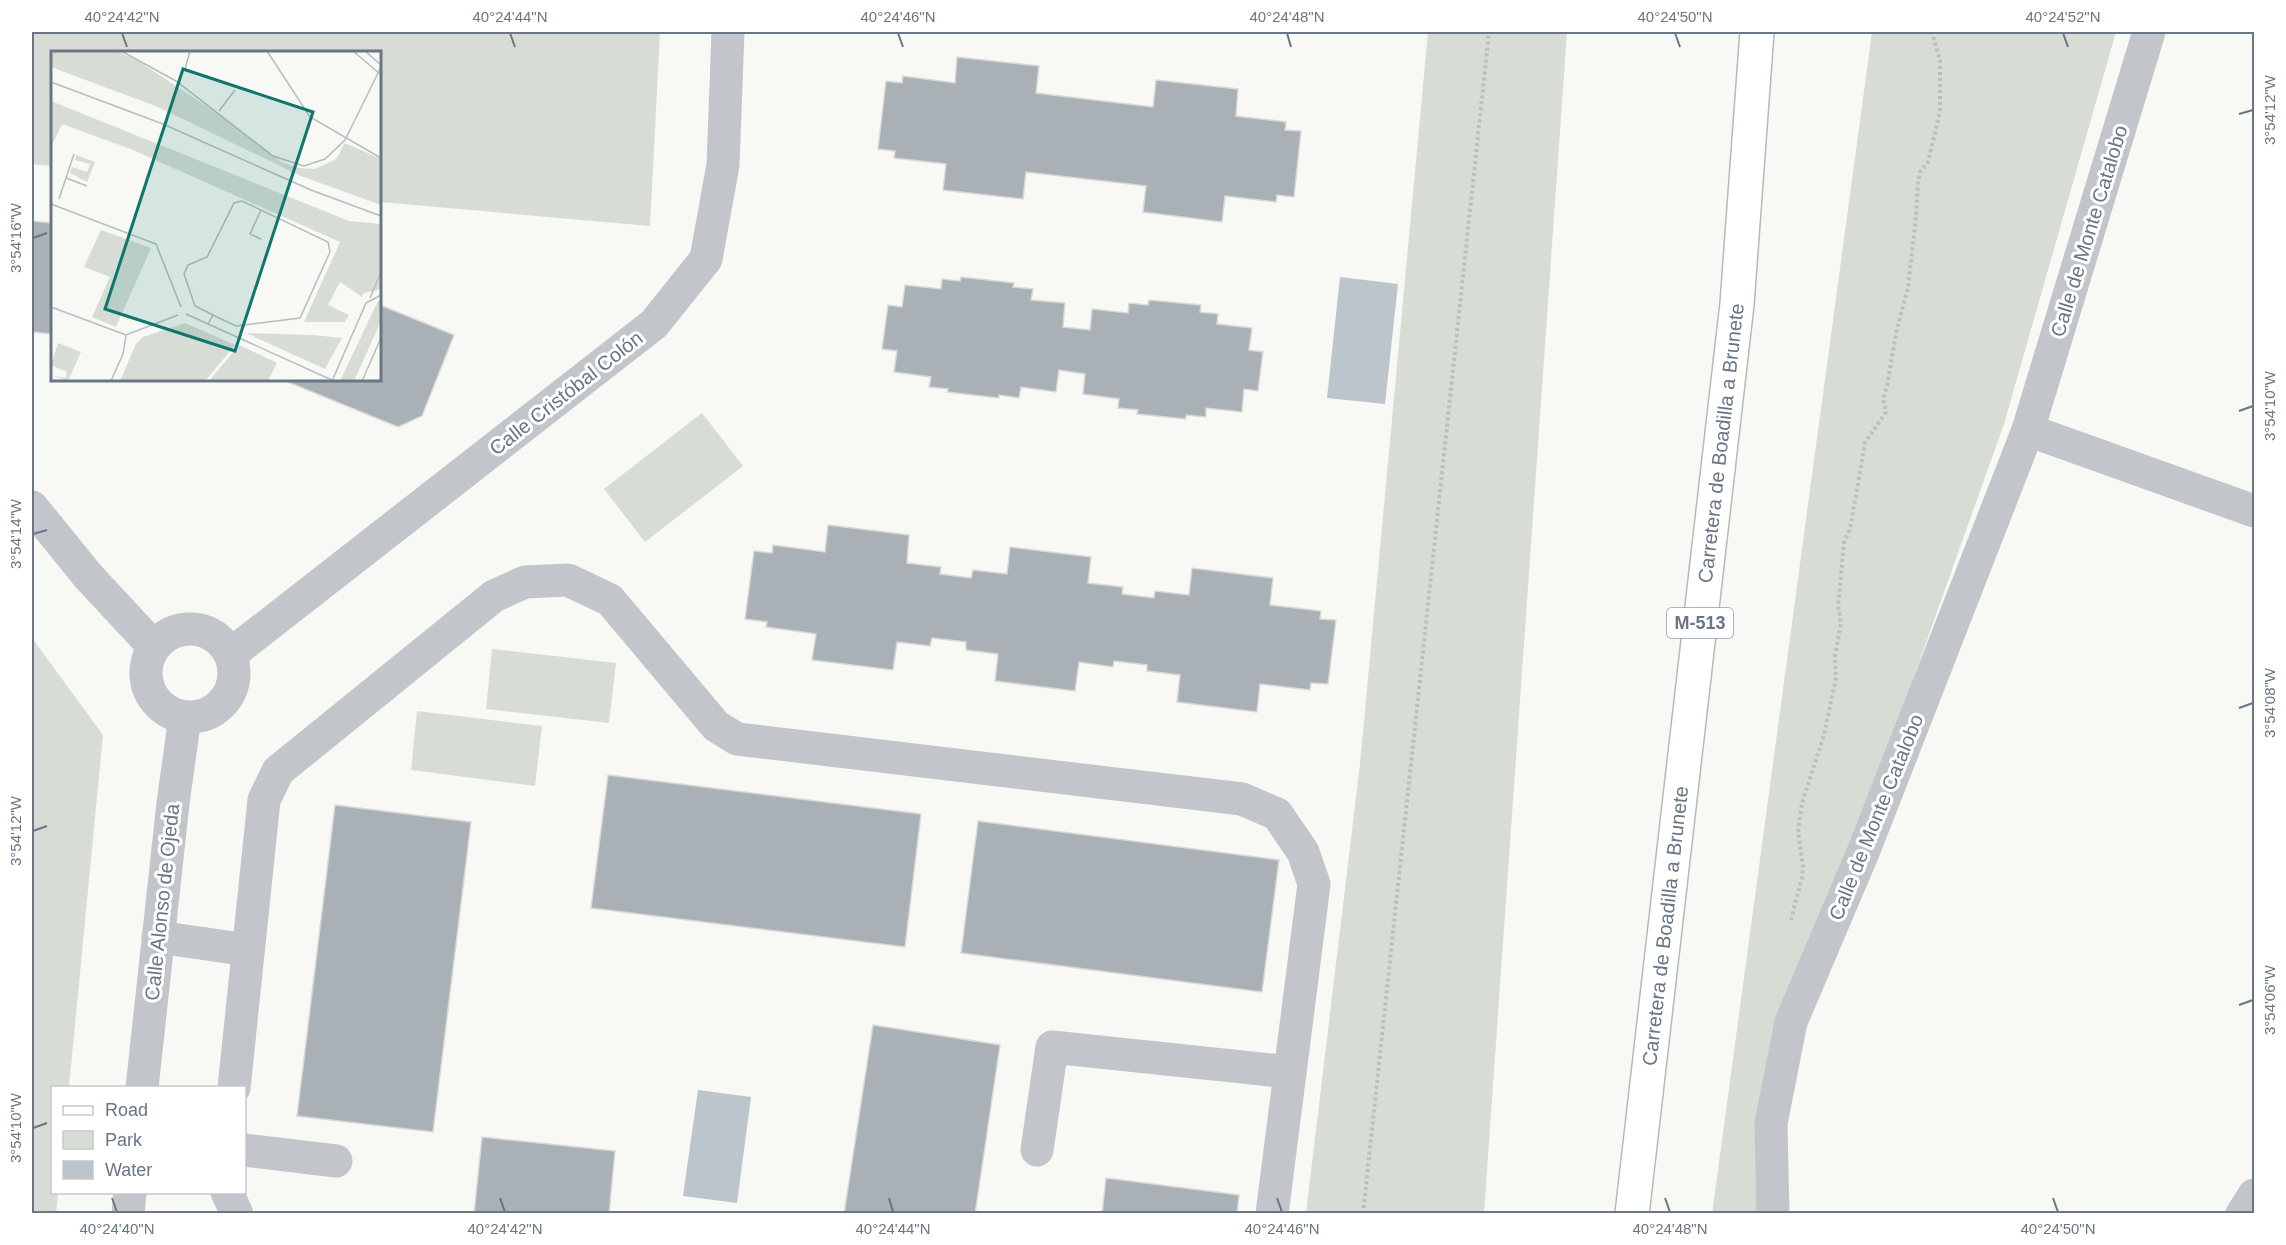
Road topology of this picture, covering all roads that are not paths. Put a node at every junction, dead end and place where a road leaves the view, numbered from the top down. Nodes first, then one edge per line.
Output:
1 (728, 32) edge
2 (1757, 32) edge
3 (2149, 32) edge
4 (2028, 430) junction
5 (32, 507) edge
6 (2254, 512) edge
7 (153, 646) junction
8 (231, 654) junction
9 (184, 717) junction
10 (158, 937) junction
11 (248, 950) junction
12 (1290, 1072) junction
13 (142, 1086) edge
14 (234, 1086) edge
15 (246, 1150) edge
16 (1037, 1150) dead end
17 (336, 1161) dead end
18 (130, 1194) edge
19 (228, 1194) edge
20 (2254, 1195) edge
21 (128, 1214) edge
22 (237, 1214) edge
23 (1272, 1214) edge
24 (1632, 1214) edge
25 (1773, 1214) edge
26 (2242, 1214) edge

1 - 8 street, Calle Cristóbal Colón
2 - 24 main road, Carretera de Boadilla a Brunete / M-513
3 - 4 street, Calle de Monte Catalobo
4 - 6 street
4 - 25 street, Calle de Monte Catalobo
5 - 7 street
7 - 8 street
7 - 9 street
8 - 9 street
9 - 10 street, Calle Alonso de Ojeda
10 - 11 street
10 - 13 street, Calle Alonso de Ojeda
11 - 12 street
11 - 14 street
12 - 16 street
12 - 23 street
15 - 17 street
18 - 21 street
19 - 22 street
20 - 26 street

